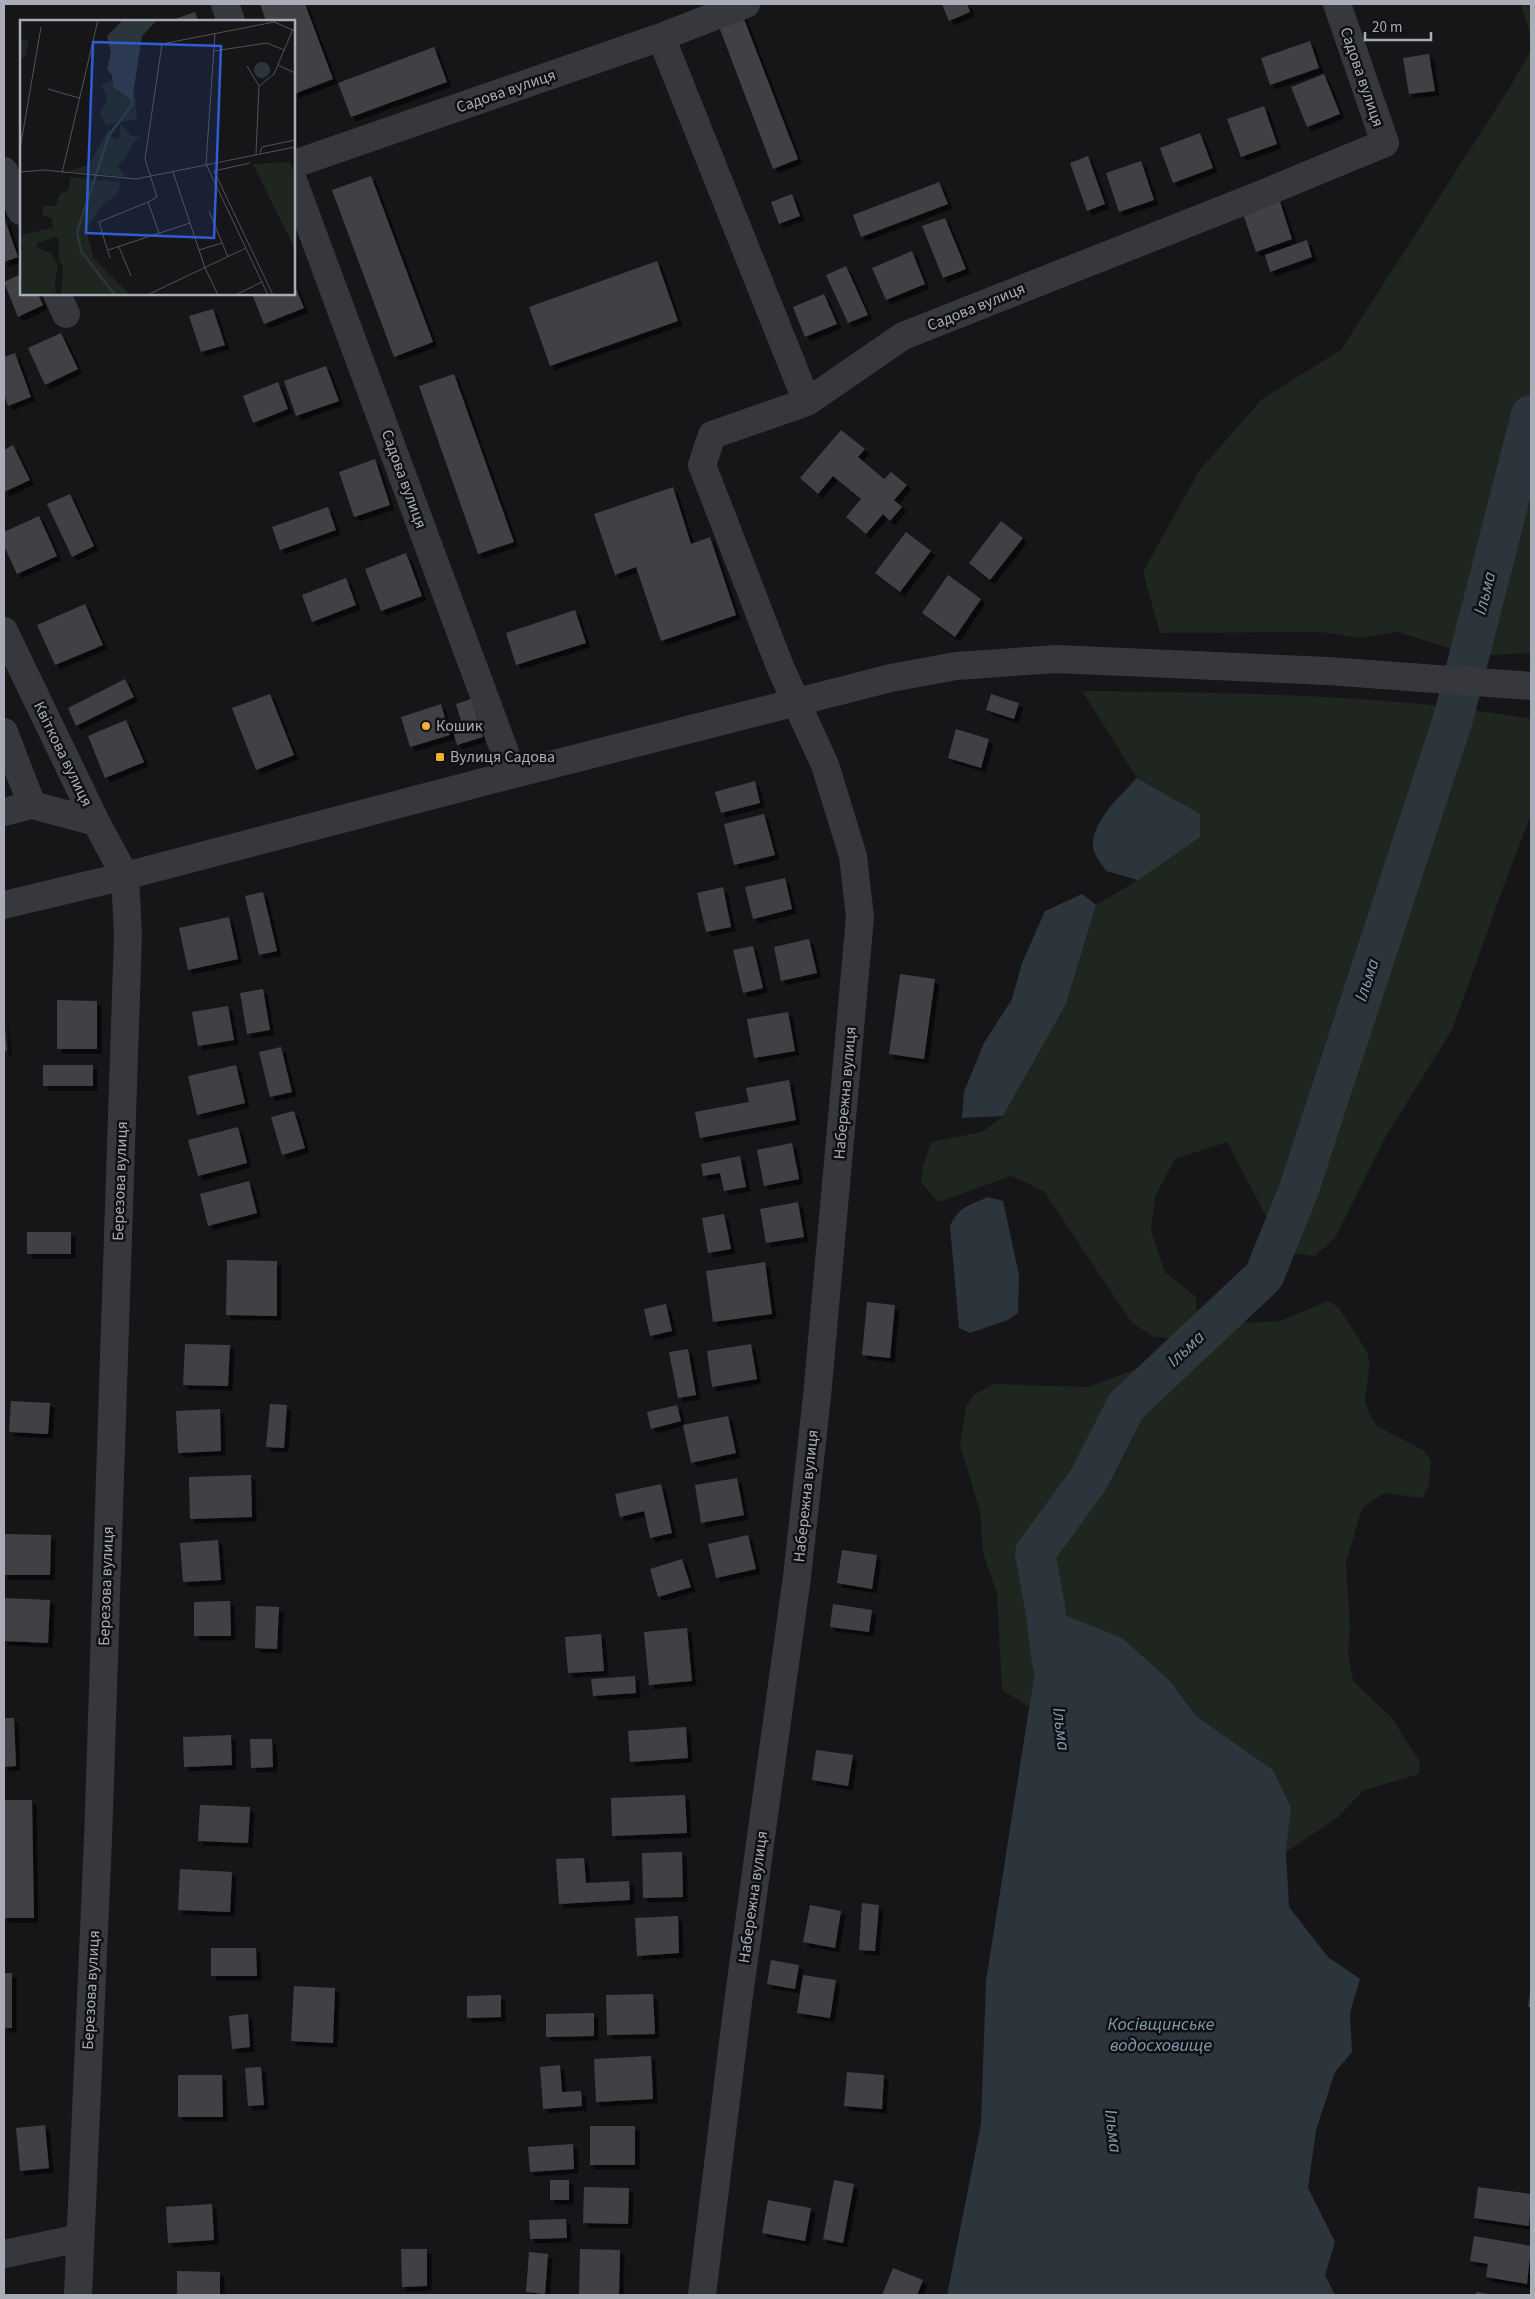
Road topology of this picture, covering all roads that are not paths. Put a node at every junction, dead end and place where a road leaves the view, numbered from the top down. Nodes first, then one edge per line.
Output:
1 (225, 4) edge
2 (746, 4) edge
3 (1337, 4) edge
4 (232, 20) edge
5 (661, 37) junction
6 (295, 164) edge
7 (4, 171) edge
8 (295, 186) edge
9 (20, 209) edge
10 (807, 402) junction
11 (4, 631) edge
12 (1531, 686) edge
13 (797, 703) junction
14 (4, 732) edge
15 (513, 774) junction
16 (32, 805) junction
17 (4, 812) edge
18 (96, 822) junction
19 (125, 876) junction
20 (4, 904) edge
21 (80, 2238) junction
22 (4, 2254) edge
23 (78, 2295) edge
24 (702, 2295) edge

1 - 4 street
2 - 5 street, Садова вулиця
3 - 10 street, Садова вулиця
5 - 6 street, Садова вулиця
5 - 10 street
7 - 9 street
8 - 15 street, Садова вулиця
10 - 13 street, Набережна вулиця
11 - 18 street, Квіткова вулиця
12 - 13 street
13 - 15 street
13 - 24 street, Набережна вулиця
14 - 16 street
15 - 19 street
16 - 17 street
16 - 18 street
18 - 19 street, Квіткова вулиця
19 - 20 street
19 - 21 street, Березова вулиця
21 - 22 street
21 - 23 street, Березова вулиця

